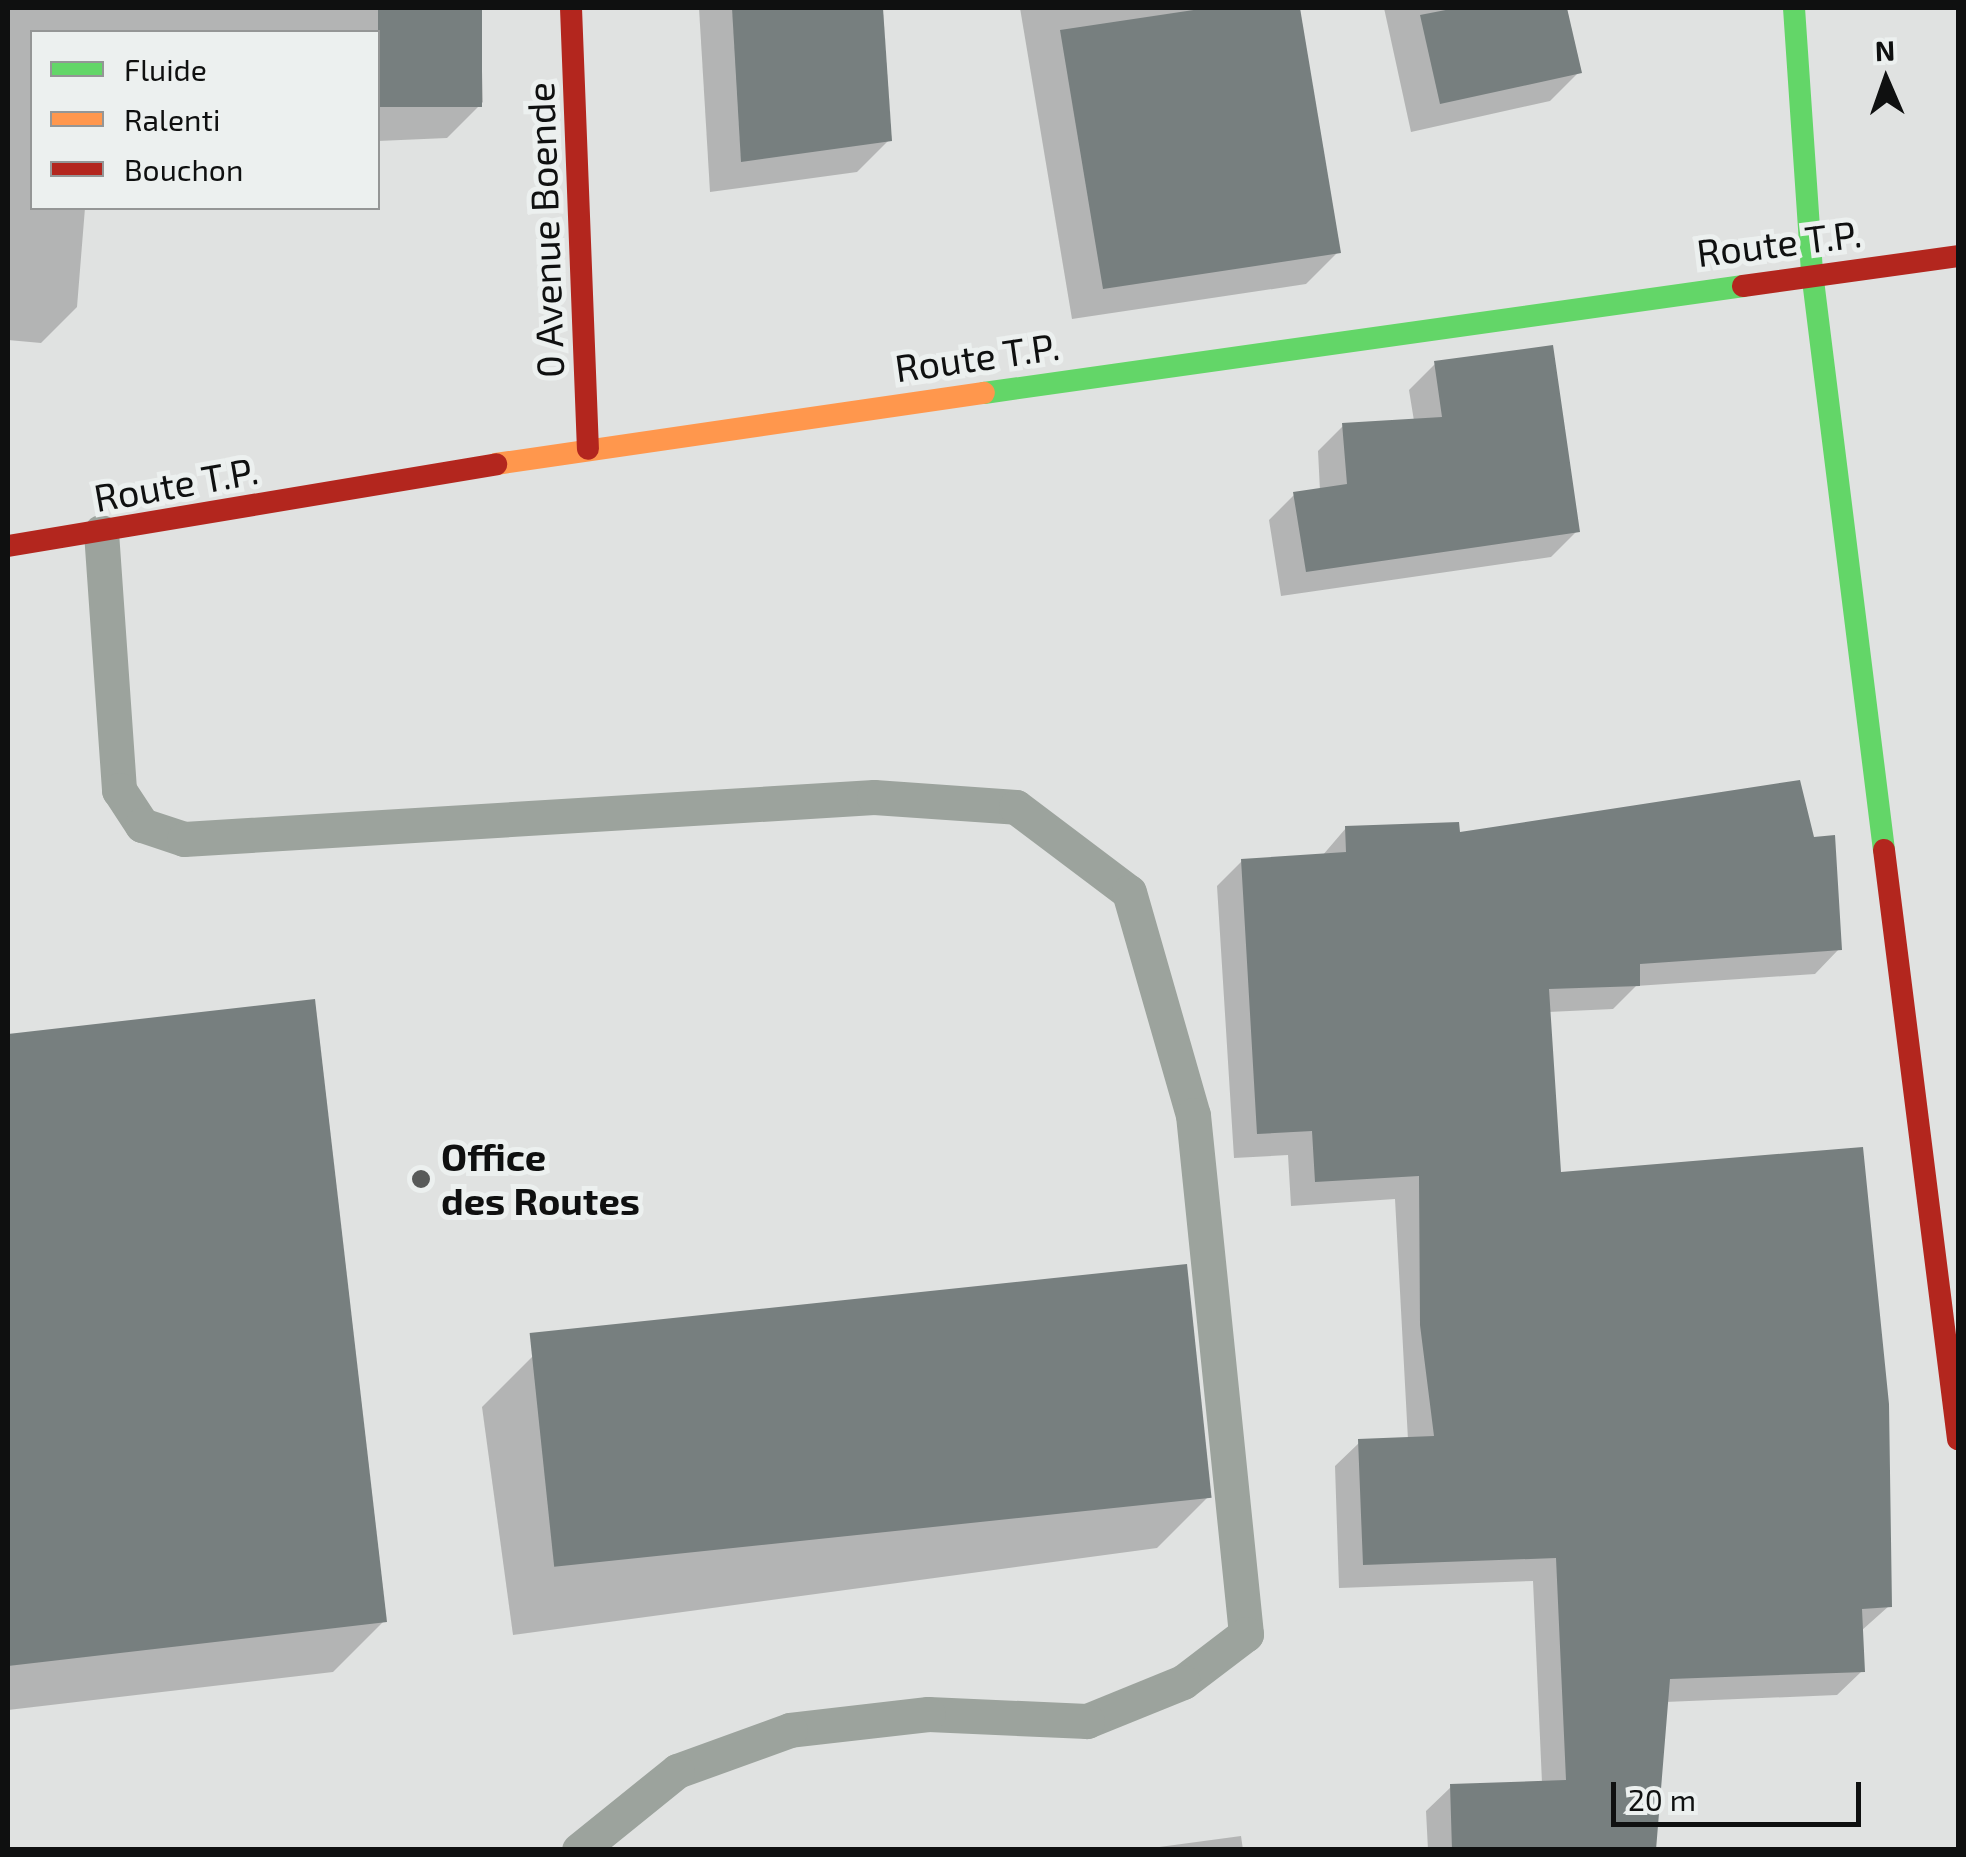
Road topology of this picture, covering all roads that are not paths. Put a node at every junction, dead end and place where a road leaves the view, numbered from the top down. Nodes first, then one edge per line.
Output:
1 (571, 8) edge
2 (1794, 8) edge
3 (1958, 256) edge
4 (1812, 272) junction
5 (588, 449) junction
6 (101, 532) junction
7 (8, 546) edge
8 (1958, 1439) edge
9 (579, 1850) edge

1 - 5 street, 0 Avenue Boende
2 - 4 street
3 - 4 street, Route T.P.
4 - 5 street, Route T.P.
4 - 8 street
5 - 6 street, Route T.P.
6 - 7 street, Route T.P.
6 - 9 lane

